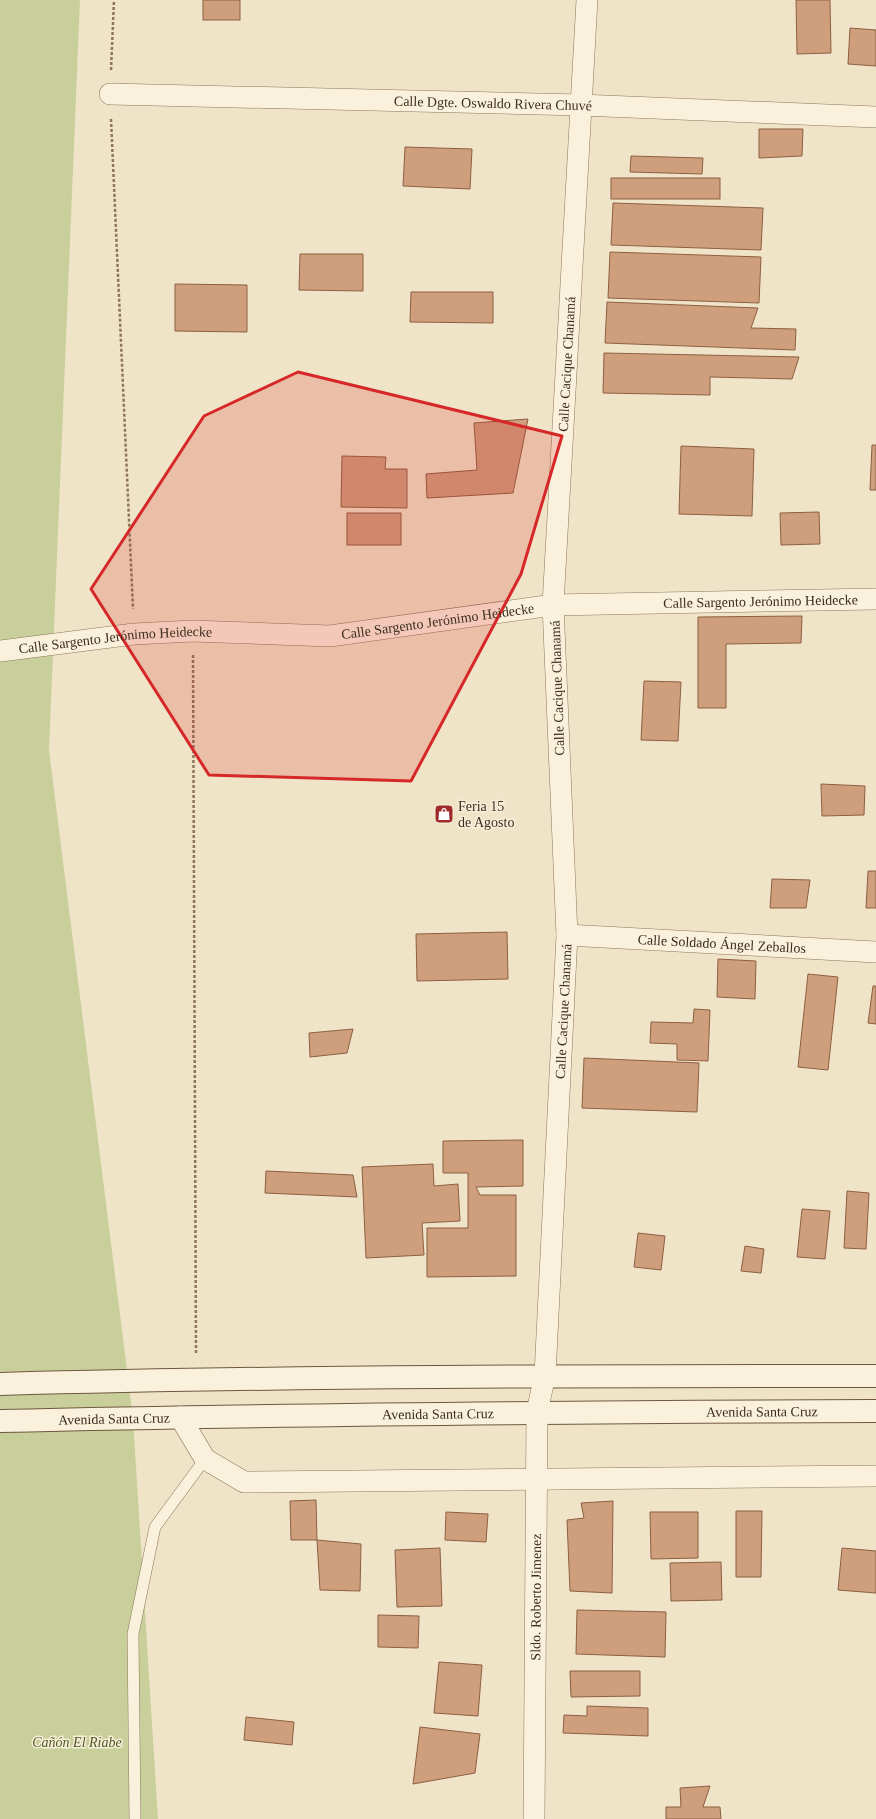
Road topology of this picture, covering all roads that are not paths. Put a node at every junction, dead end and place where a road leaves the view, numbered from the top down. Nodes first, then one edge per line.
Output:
1 (587, 0) edge
2 (110, 94) road end
3 (580, 105) junction
4 (876, 117) edge
5 (876, 599) edge
6 (553, 605) junction
7 (0, 652) edge
8 (567, 934) junction
9 (876, 952) edge
10 (545, 1376) junction
11 (876, 1376) edge
12 (0, 1384) edge
13 (876, 1411) edge
14 (537, 1412) junction
15 (180, 1417) junction
16 (0, 1421) edge
17 (205, 1459) junction
18 (876, 1476) edge
19 (536, 1479) junction
20 (135, 1819) edge
21 (534, 1819) edge

1 - 3 street, Calle Cacique Chanamá
2 - 3 street, Calle Dgte. Oswaldo Rivera Chuvé
3 - 4 street, Calle Dgte. Oswaldo Rivera Chuvé
3 - 6 street, Calle Cacique Chanamá
5 - 6 street, Calle Sargento Jerónimo Heidecke
6 - 7 street, Calle Sargento Jerónimo Heidecke
6 - 8 street, Calle Cacique Chanamá
8 - 9 street, Calle Soldado Ángel Zeballos
8 - 10 street, Calle Cacique Chanamá
10 - 11 main road
10 - 12 main road
10 - 14 street, Sldo. Roberto Jimenez
13 - 14 main road, Avenida Santa Cruz
14 - 15 main road, Avenida Santa Cruz
14 - 19 street, Sldo. Roberto Jimenez
15 - 16 main road, Avenida Santa Cruz
15 - 17 street
17 - 19 street
17 - 20 lane
18 - 19 street
19 - 21 street, Sldo. Roberto Jimenez

